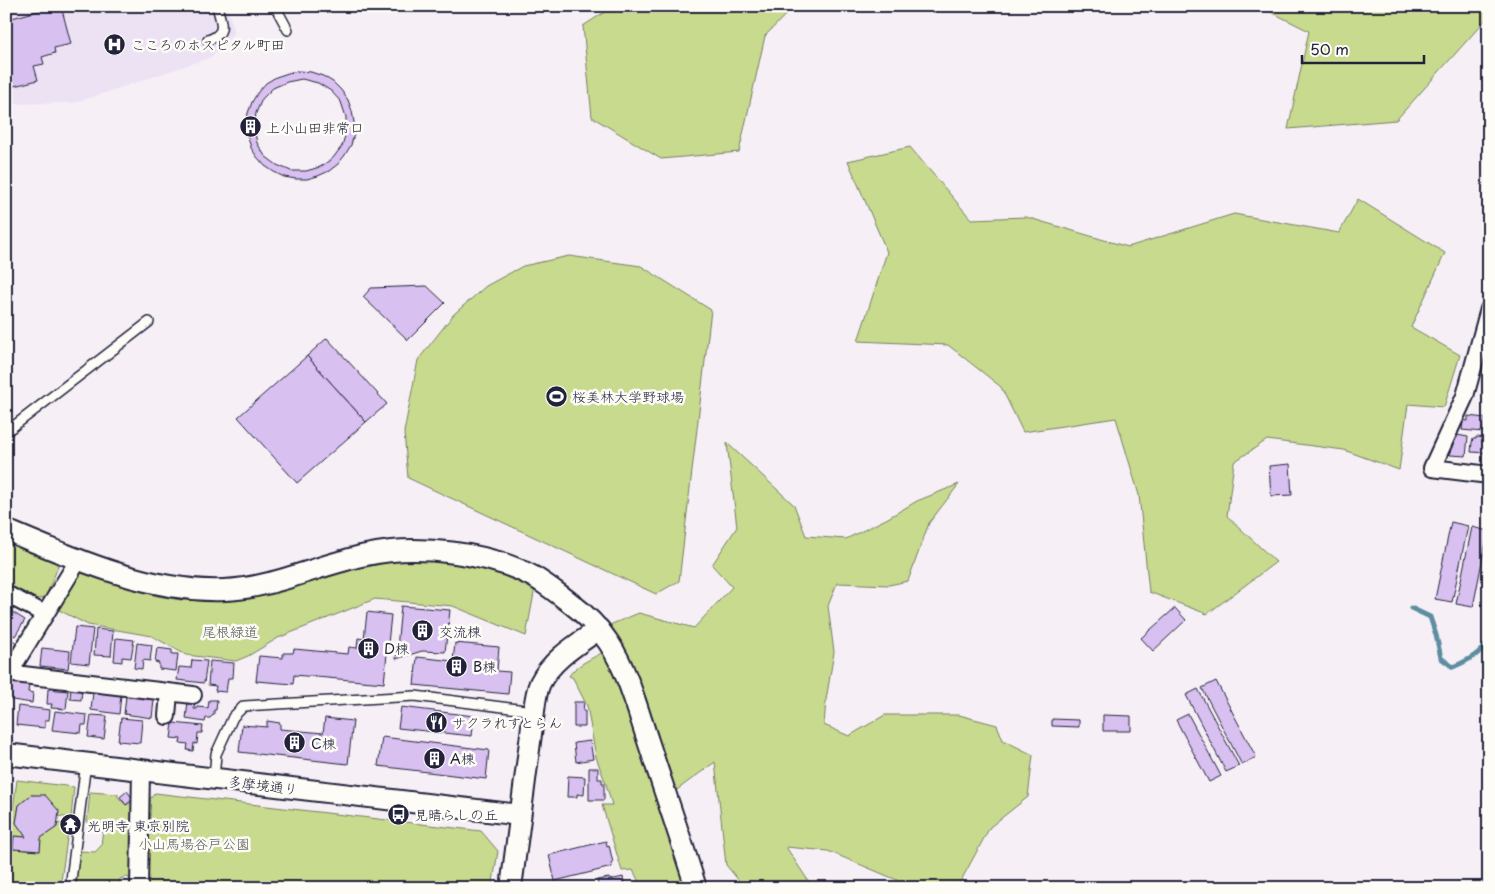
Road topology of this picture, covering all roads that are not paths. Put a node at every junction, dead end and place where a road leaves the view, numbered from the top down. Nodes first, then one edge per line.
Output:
1 (217, 6) edge
2 (275, 6) edge
3 (288, 30) dead end
4 (208, 40) dead end
5 (1489, 309) edge
6 (149, 322) dead end
7 (6, 432) edge
8 (1489, 475) edge
9 (6, 530) edge
10 (79, 559) junction
11 (6, 594) edge
12 (45, 614) junction
13 (599, 629) junction
14 (8, 673) edge
15 (169, 693) junction
16 (193, 695) dead end
17 (534, 711) junction
18 (167, 716) dead end
19 (6, 754) edge
20 (86, 763) junction
21 (141, 770) junction
22 (214, 779) junction
23 (520, 815) junction
24 (70, 888) edge
25 (139, 888) edge
26 (511, 888) edge
27 (696, 888) edge

1 - 4 lane
2 - 3 lane
5 - 8 street
6 - 7 lane
9 - 10 street
10 - 12 street
10 - 13 street
11 - 12 street
12 - 14 street
13 - 17 street
13 - 27 street
14 - 15 street
15 - 16 street
15 - 18 street
17 - 22 lane
17 - 23 street
19 - 20 street, 多摩境通り
20 - 21 street, 多摩境通り
20 - 24 lane
21 - 22 street, 多摩境通り
21 - 25 street
22 - 23 street, 多摩境通り
23 - 26 street

